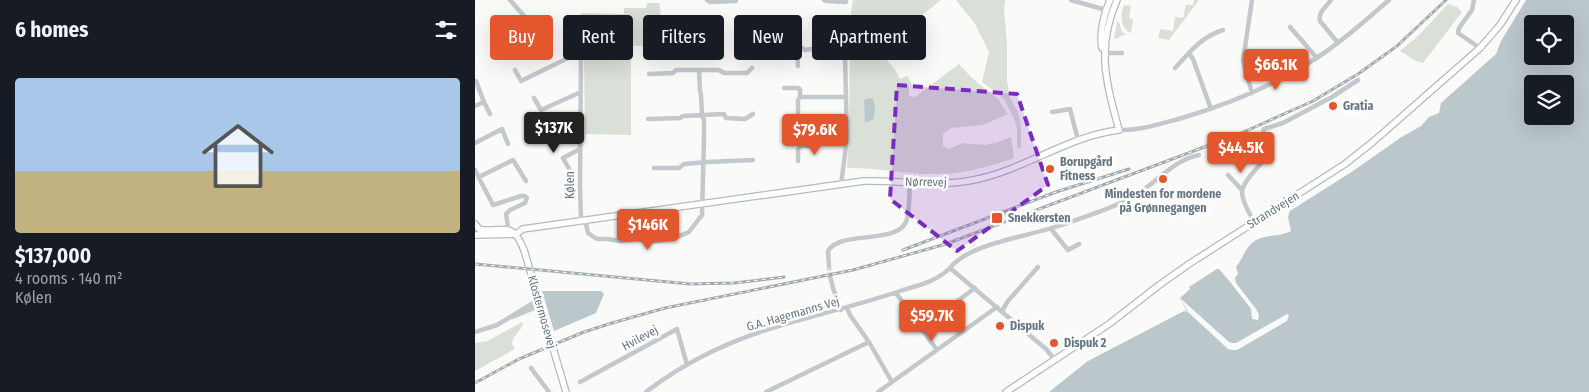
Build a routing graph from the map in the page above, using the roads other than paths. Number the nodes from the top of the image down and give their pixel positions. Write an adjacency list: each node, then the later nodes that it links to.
1 (511, 0): 15 (street)
2 (707, 0): 3 (street)
3 (736, 0)
4 (824, 0): 5 (street)
5 (846, 0)
6 (1071, 0): 14 (street)
7 (1110, 0): 14 (main road)
8 (1117, 0): 14 (main road)
9 (1252, 0): 36 (street)
10 (1331, 0): 18 (street)
11 (1389, 0): 18 (street, Nørrevej)
12 (1474, 0): 20 (street)
13 (1516, 0): 20 (main road, Strandvejen)
14 (1110, 11): 21 (main road)
15 (524, 15)
16 (1290, 28): 24 (street)
17 (1223, 30): 23 (street)
18 (1338, 43): 24 (street, Nørrevej)
19 (802, 48): 38 (street)
20 (1481, 48): 74 (main road, Strandvejen)
21 (1104, 53): 22 (street); 51 (main road)
22 (1122, 53)
23 (1189, 53): 28 (street); 42 (street)
24 (1317, 58): 36 (street, Nørrevej)
25 (798, 60): 26 (street)
26 (798, 66)
27 (752, 68): 30 (street)
28 (1175, 68)
29 (515, 70): 35 (street, Kølen)
30 (699, 70): 31 (street); 45 (street)
31 (649, 74)
32 (1358, 80): 71 (street)
33 (475, 81): 40 (street)
34 (784, 88): 37 (street)
35 (581, 92): 39 (street); 50 (street, Kølen)
36 (1252, 93): 42 (street, Nørrevej)
37 (800, 96): 38 (street); 47 (street)
38 (845, 97): 52 (street)
39 (533, 98)
40 (484, 102): 41 (street); 44 (street)
41 (475, 106)
42 (1211, 109): 51 (street, Nørrevej)
43 (1052, 112): 54 (street)
44 (490, 114)
45 (702, 114): 46 (street); 48 (street); 62 (street)
46 (753, 114)
47 (798, 117)
48 (648, 119)
49 (549, 128): 50 (street)
50 (581, 128): 58 (street, Kølen)
51 (1119, 130): 54 (main road, Nørrevej)
52 (847, 138): 57 (street); 70 (street)
53 (785, 140): 57 (street)
54 (1078, 140): 69 (main road, Nørrevej)
55 (475, 142): 56 (street)
56 (509, 144)
57 (801, 146): 61 (street)
58 (580, 149): 65 (street, Kølen); 73 (street, Kølen)
59 (1199, 155): 76 (street, G.A. Hagemanns Vej)
60 (753, 160): 62 (street)
61 (798, 161)
62 (704, 163): 63 (street); 72 (street)
63 (654, 168)
64 (475, 170): 67 (street)
65 (572, 174)
66 (1228, 175): 71 (street)
67 (479, 177): 68 (street); 77 (street)
68 (526, 181)
69 (910, 182): 70 (main road, Nørrevej); 80 (street)
70 (841, 184): 72 (main road, Nørrevej)
71 (1242, 190): 74 (street)
72 (703, 204): 73 (main road, Nørrevej); 73 (street)
73 (583, 220): 77 (main road, Nørrevej)
74 (1254, 222): 95 (main road, Strandvejen)
75 (475, 224): 77 (main road)
76 (1051, 229): 79 (street); 82 (street, G.A. Hagemanns Vej)
77 (512, 233): 78 (main road); 86 (main road, Klostermosevej)
78 (475, 235)
79 (1079, 244)
80 (829, 266)
81 (1038, 267): 90 (street)
82 (950, 268): 84 (street); 85 (street, G.A. Hagemanns Vej)
83 (830, 276): 89 (street)
84 (975, 288): 87 (street); 91 (street)
85 (896, 293): 88 (street, G.A. Hagemanns Vej); 91 (street)
86 (539, 303): 92 (street); 101 (main road, Klostermosevej)
87 (997, 307): 90 (street); 94 (street)
88 (847, 308): 89 (street, G.A. Hagemanns Vej); 93 (street)
89 (841, 310): 96 (street, G.A. Hagemanns Vej)
90 (1002, 311): 95 (street)
91 (921, 328): 94 (street)
92 (475, 332)
93 (869, 342): 99 (street); 103 (street)
94 (937, 350): 99 (street)
95 (1055, 360): 105 (main road, Strandvejen)
96 (687, 365): 98 (street, Hvilevej); 102 (street, G.A. Hagemanns Vej)
97 (531, 368): 100 (street)
98 (580, 382)
99 (893, 382): 104 (street)
100 (549, 392)
101 (566, 392)
102 (647, 392)
103 (766, 392)
104 (878, 392)
105 (1006, 392)

